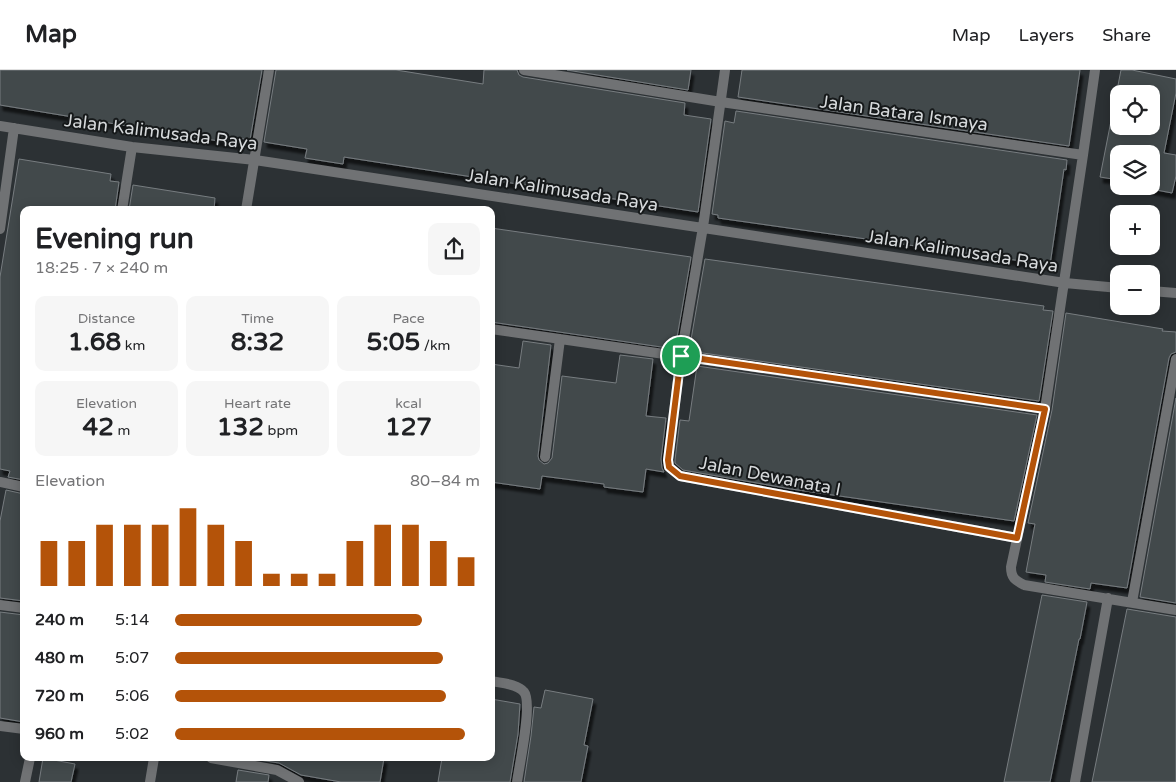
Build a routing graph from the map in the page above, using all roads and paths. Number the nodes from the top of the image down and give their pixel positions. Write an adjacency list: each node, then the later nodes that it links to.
1 (269, 70): 10 (street)
2 (524, 70): 5 (street, Jalan Batara Ismaya)
3 (725, 70): 5 (street, Jalan Dewanata I)
4 (1095, 70): 9 (street)
5 (721, 102): 9 (street, Jalan Batara Ismaya); 13 (street, Jalan Dewanata I)
6 (0, 126): 7 (street, Jalan Kalimusada Raya)
7 (14, 128): 8 (street, Jalan Kalimusada Raya); 14 (street)
8 (132, 147): 10 (street, Jalan Kalimusada Raya); 11 (street)
9 (1083, 156): 15 (street)
10 (255, 160): 12 (street); 13 (street, Jalan Kalimusada Raya)
11 (123, 206)
12 (247, 206)
13 (703, 228): 15 (street, Jalan Kalimusada Raya); 21 (street, Jalan Dewanata I)
14 (0, 229)
15 (1064, 282): 16 (street, Jalan Kalimusada Raya); 23 (street)
16 (1110, 287)
17 (1160, 292): 18 (street)
18 (1176, 293)
19 (495, 330): 20 (street)
20 (560, 339): 21 (street); 24 (street)
21 (681, 356): 23 (street); 27 (street, Jalan Dewanata I)
22 (1176, 358): 29 (street)
23 (1045, 409): 27 (street)
24 (545, 456)
25 (0, 482): 26 (street)
26 (20, 485)
27 (1017, 538): 28 (street)
28 (1108, 598): 29 (street); 43 (street)
29 (1132, 602): 32 (street)
30 (0, 605): 31 (street)
31 (20, 608)
32 (1176, 610)
33 (495, 682): 42 (street)
34 (0, 726): 35 (street)
35 (20, 728)
36 (29, 761): 39 (street)
37 (154, 761): 40 (street)
38 (228, 761): 41 (street)
39 (25, 782)
40 (150, 782)
41 (299, 782)
42 (516, 782)
43 (1075, 782)

